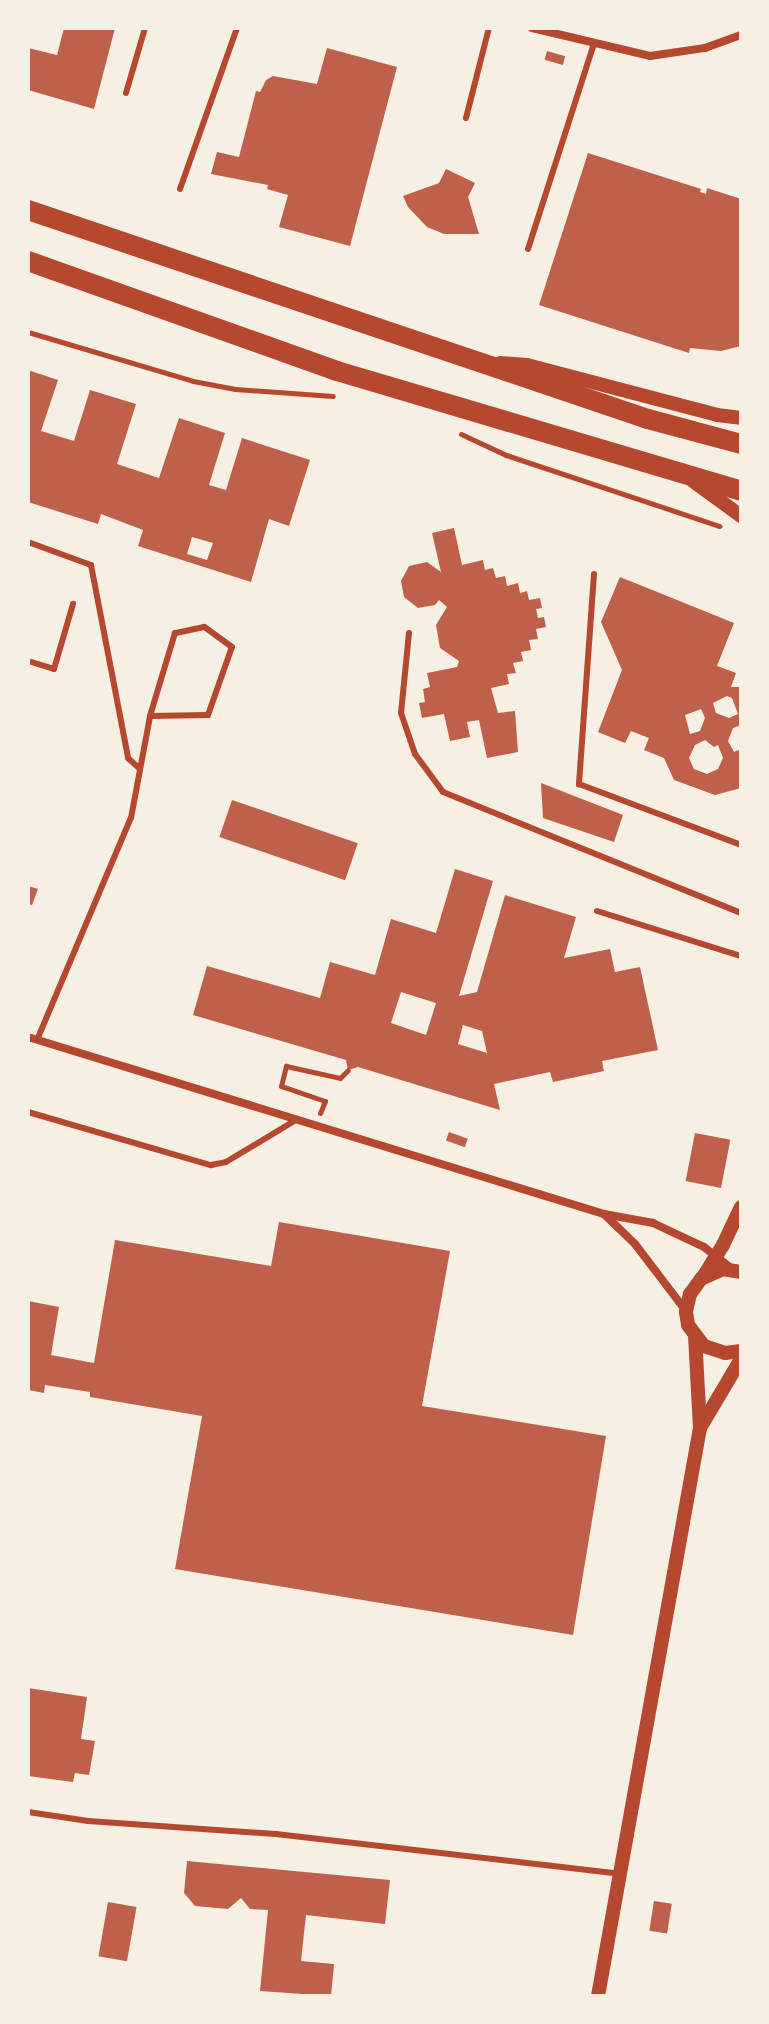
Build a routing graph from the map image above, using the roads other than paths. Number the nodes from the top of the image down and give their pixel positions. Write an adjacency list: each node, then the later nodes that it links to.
1 (145, 28): 9 (lane)
2 (237, 28): 11 (lane)
3 (489, 28): 10 (lane)
4 (532, 28): 7 (street)
5 (573, 28): 7 (street)
6 (741, 35): 8 (street)
7 (570, 38): 8 (street)
8 (594, 44): 13 (lane)
9 (126, 93)
10 (466, 118)
11 (180, 189)
12 (28, 210): 15 (main road)
13 (528, 249)
14 (28, 261): 18 (main road)
15 (470, 359): 16 (street); 17 (main road)
16 (741, 418)
17 (741, 444)
18 (683, 474): 19 (main road); 20 (street)
19 (741, 491)
20 (741, 516)
21 (28, 542): 27 (lane)
22 (594, 574): 28 (lane)
23 (73, 604): 25 (lane)
24 (409, 633): 30 (lane)
25 (28, 661)
26 (150, 716): 26 (lane); 27 (lane)
27 (140, 769): 32 (lane)
28 (741, 845)
29 (597, 911): 31 (lane)
30 (741, 913)
31 (741, 956)
32 (33, 1038): 34 (street)
33 (28, 1112): 34 (lane)
34 (297, 1119): 36 (street)
35 (741, 1207): 37 (street)
36 (604, 1214): 37 (street); 40 (street)
37 (717, 1256): 38 (street); 39 (street)
38 (738, 1271): 39 (street)
39 (701, 1279): 40 (street)
40 (686, 1312): 41 (street)
41 (695, 1337): 42 (street); 43 (street)
42 (740, 1358): 43 (street)
43 (700, 1428): 45 (street)
44 (28, 1812): 45 (lane)
45 (620, 1874): 46 (street)
46 (598, 1996)

